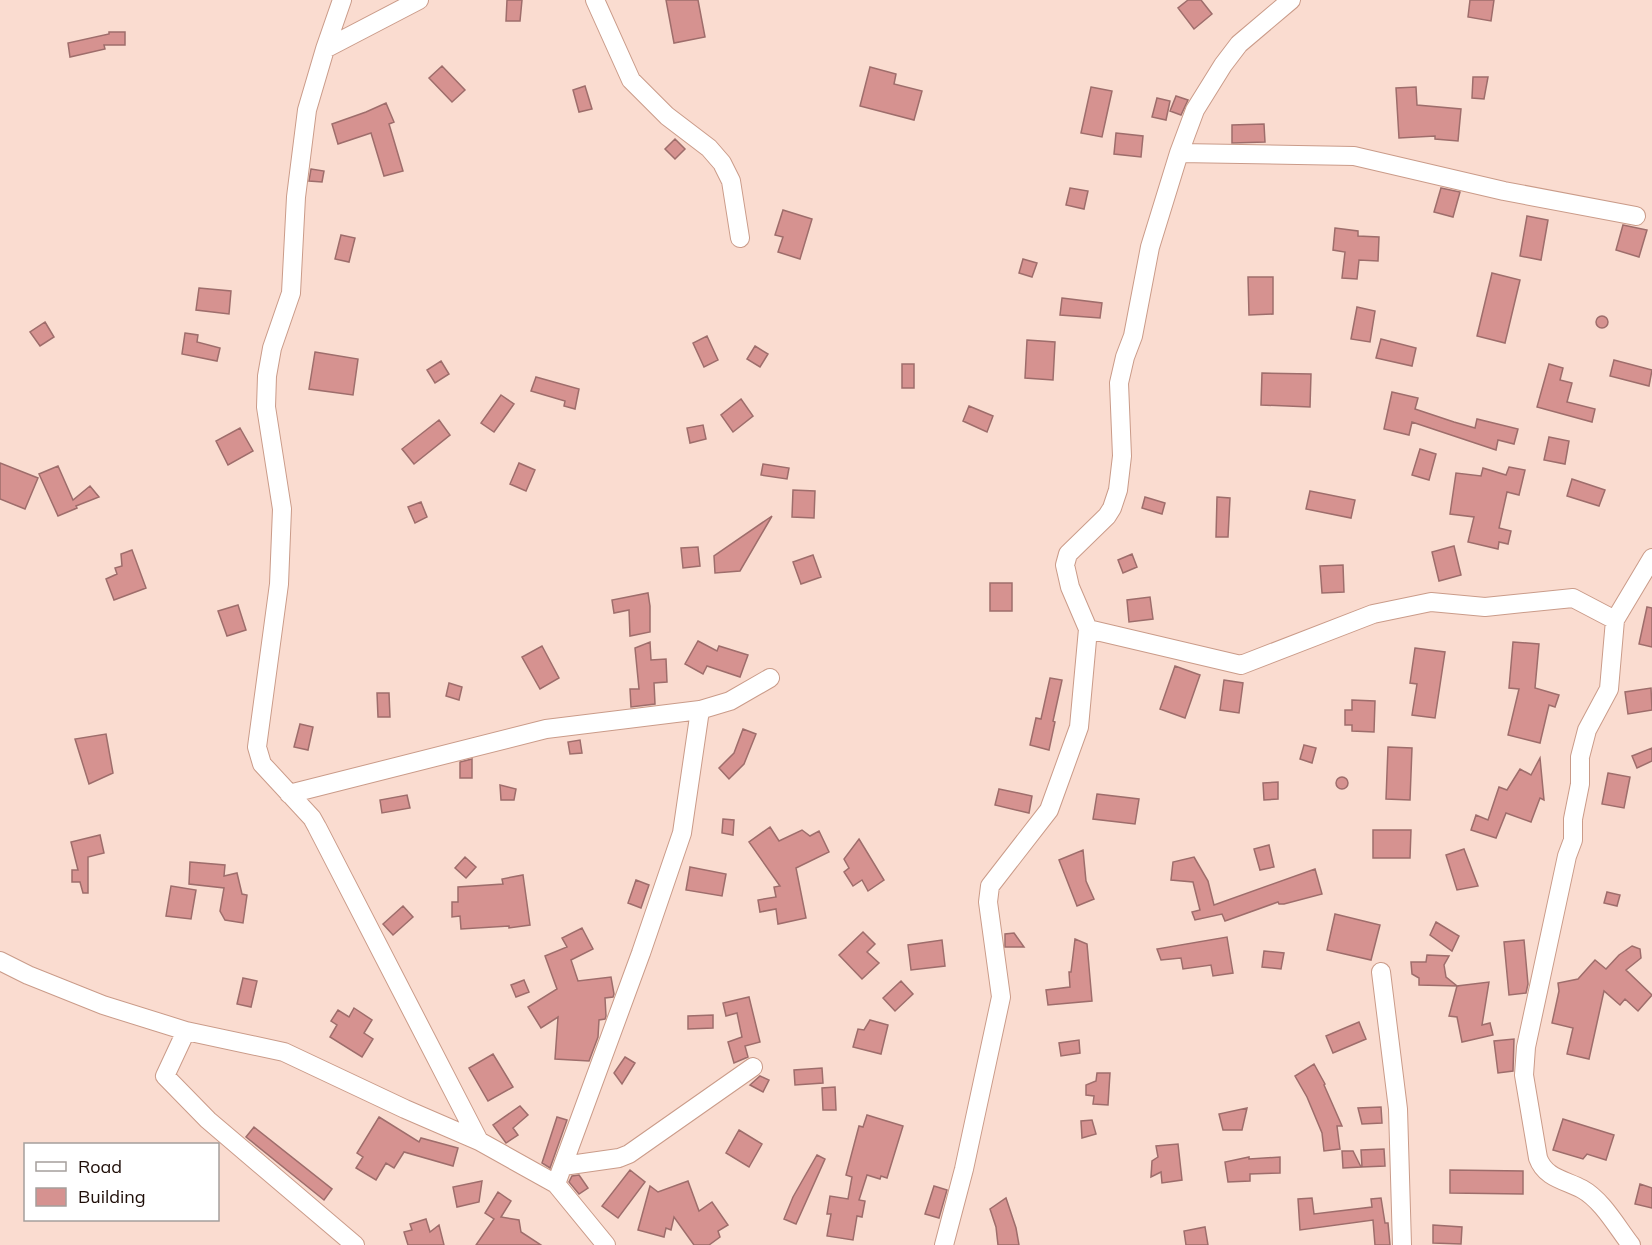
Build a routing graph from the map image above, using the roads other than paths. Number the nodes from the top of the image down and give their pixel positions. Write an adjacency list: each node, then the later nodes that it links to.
1 (342, 0): 5 (street)
2 (419, 0): 5 (street)
3 (595, 0): 8 (street)
4 (1291, 0): 6 (street)
5 (325, 49): 14 (street)
6 (1179, 153): 7 (street); 11 (street)
7 (1636, 216)
8 (740, 238)
9 (1652, 558): 10 (street)
10 (1616, 620): 11 (street); 26 (street)
11 (1088, 628): 24 (street)
12 (770, 678): 13 (street)
13 (700, 710): 14 (street); 20 (street)
14 (289, 794): 19 (street)
15 (0, 961): 17 (street)
16 (1381, 972): 25 (street)
17 (186, 1031): 19 (street); 22 (street)
18 (753, 1067): 20 (street)
19 (479, 1141): 21 (street)
20 (563, 1166): 21 (street)
21 (556, 1184): 23 (street)
22 (355, 1245)
23 (606, 1245)
24 (944, 1245)
25 (1402, 1245)
26 (1631, 1245)

